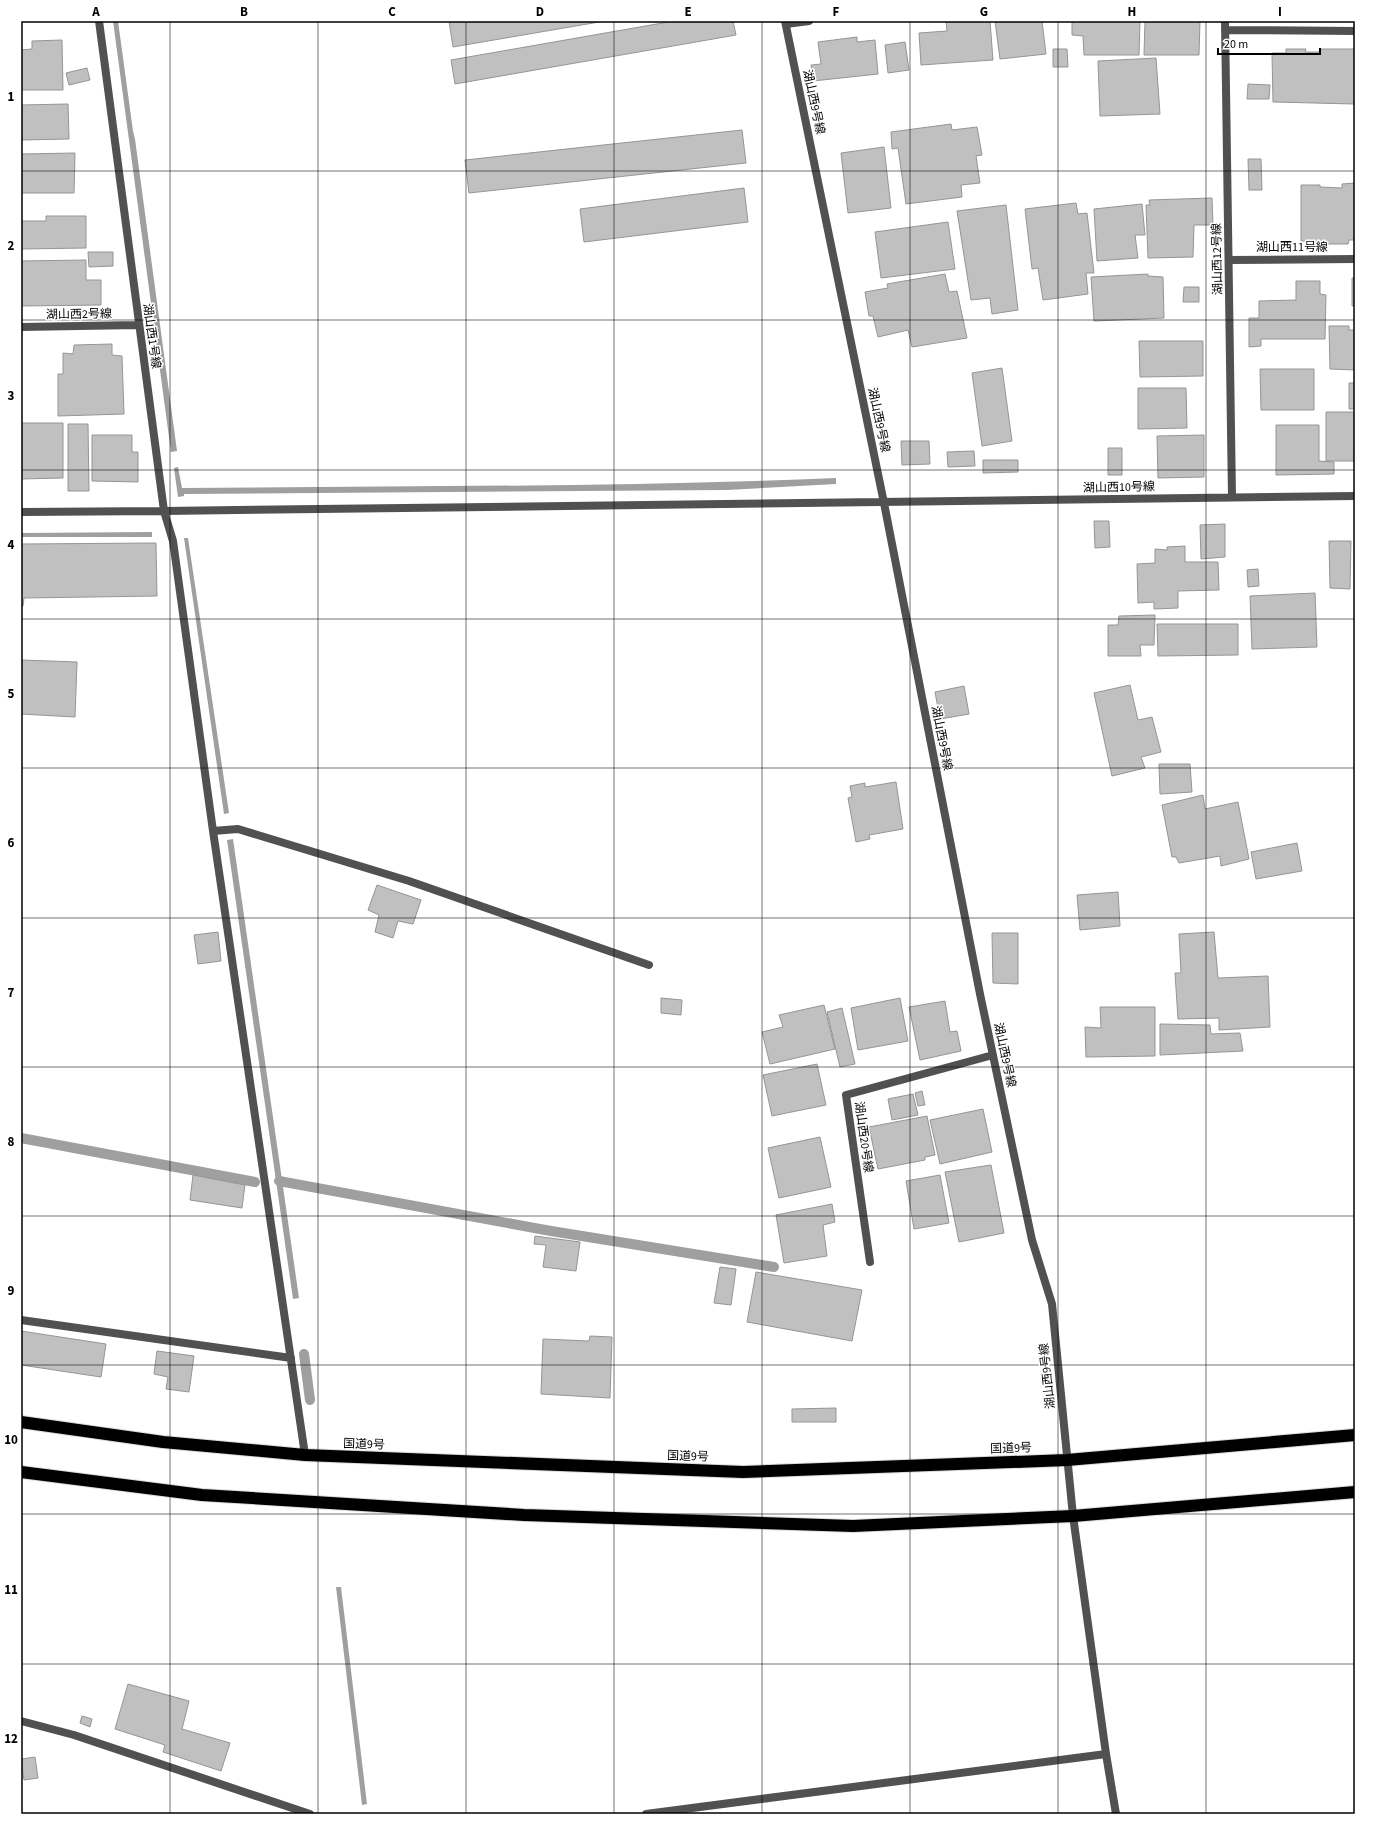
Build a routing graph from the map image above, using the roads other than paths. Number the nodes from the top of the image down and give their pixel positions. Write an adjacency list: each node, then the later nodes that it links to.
1 (99, 21): 9 (street, 湖山西1号線)
2 (809, 21): 4 (street)
3 (1225, 21): 5 (street, 湖山西12号線)
4 (786, 23): 13 (street, 湖山西9号線)
5 (1226, 30): 6 (street); 8 (street, 湖山西12号線)
6 (1355, 31)
7 (1355, 259): 8 (street, 湖山西11号線)
8 (1228, 260): 12 (street, 湖山西12号線)
9 (138, 324): 10 (street, 湖山西2号線); 14 (street, 湖山西1号線)
10 (21, 327)
11 (1355, 496): 12 (street, 湖山西10号線)
12 (1232, 497): 13 (street, 湖山西10号線)
13 (884, 503): 14 (street, 湖山西10号線); 18 (street, 湖山西9号線)
14 (164, 511): 15 (street); 16 (street, 湖山西1号線)
15 (21, 512)
16 (213, 831): 17 (street); 21 (street, 湖山西1号線)
17 (649, 965)
18 (993, 1055): 19 (street, 湖山西20号線); 25 (street, 湖山西9号線)
19 (870, 1262)
20 (21, 1320): 21 (street)
21 (291, 1358): 24 (street, 湖山西1号線)
22 (21, 1422): 24 (highway, 国道9号)
23 (1355, 1434): 25 (highway, 国道9号)
24 (305, 1455): 25 (highway, 国道9号)
25 (1067, 1460): 28 (street, 湖山西9号線)
26 (21, 1472): 28 (highway)
27 (1355, 1492): 28 (highway)
28 (1073, 1516): 30 (street, 湖山西9号線)
29 (21, 1721): 31 (street)
30 (1106, 1754): 32 (street); 33 (street, 湖山西9号線)
31 (310, 1814)
32 (646, 1814)
33 (1116, 1814)

